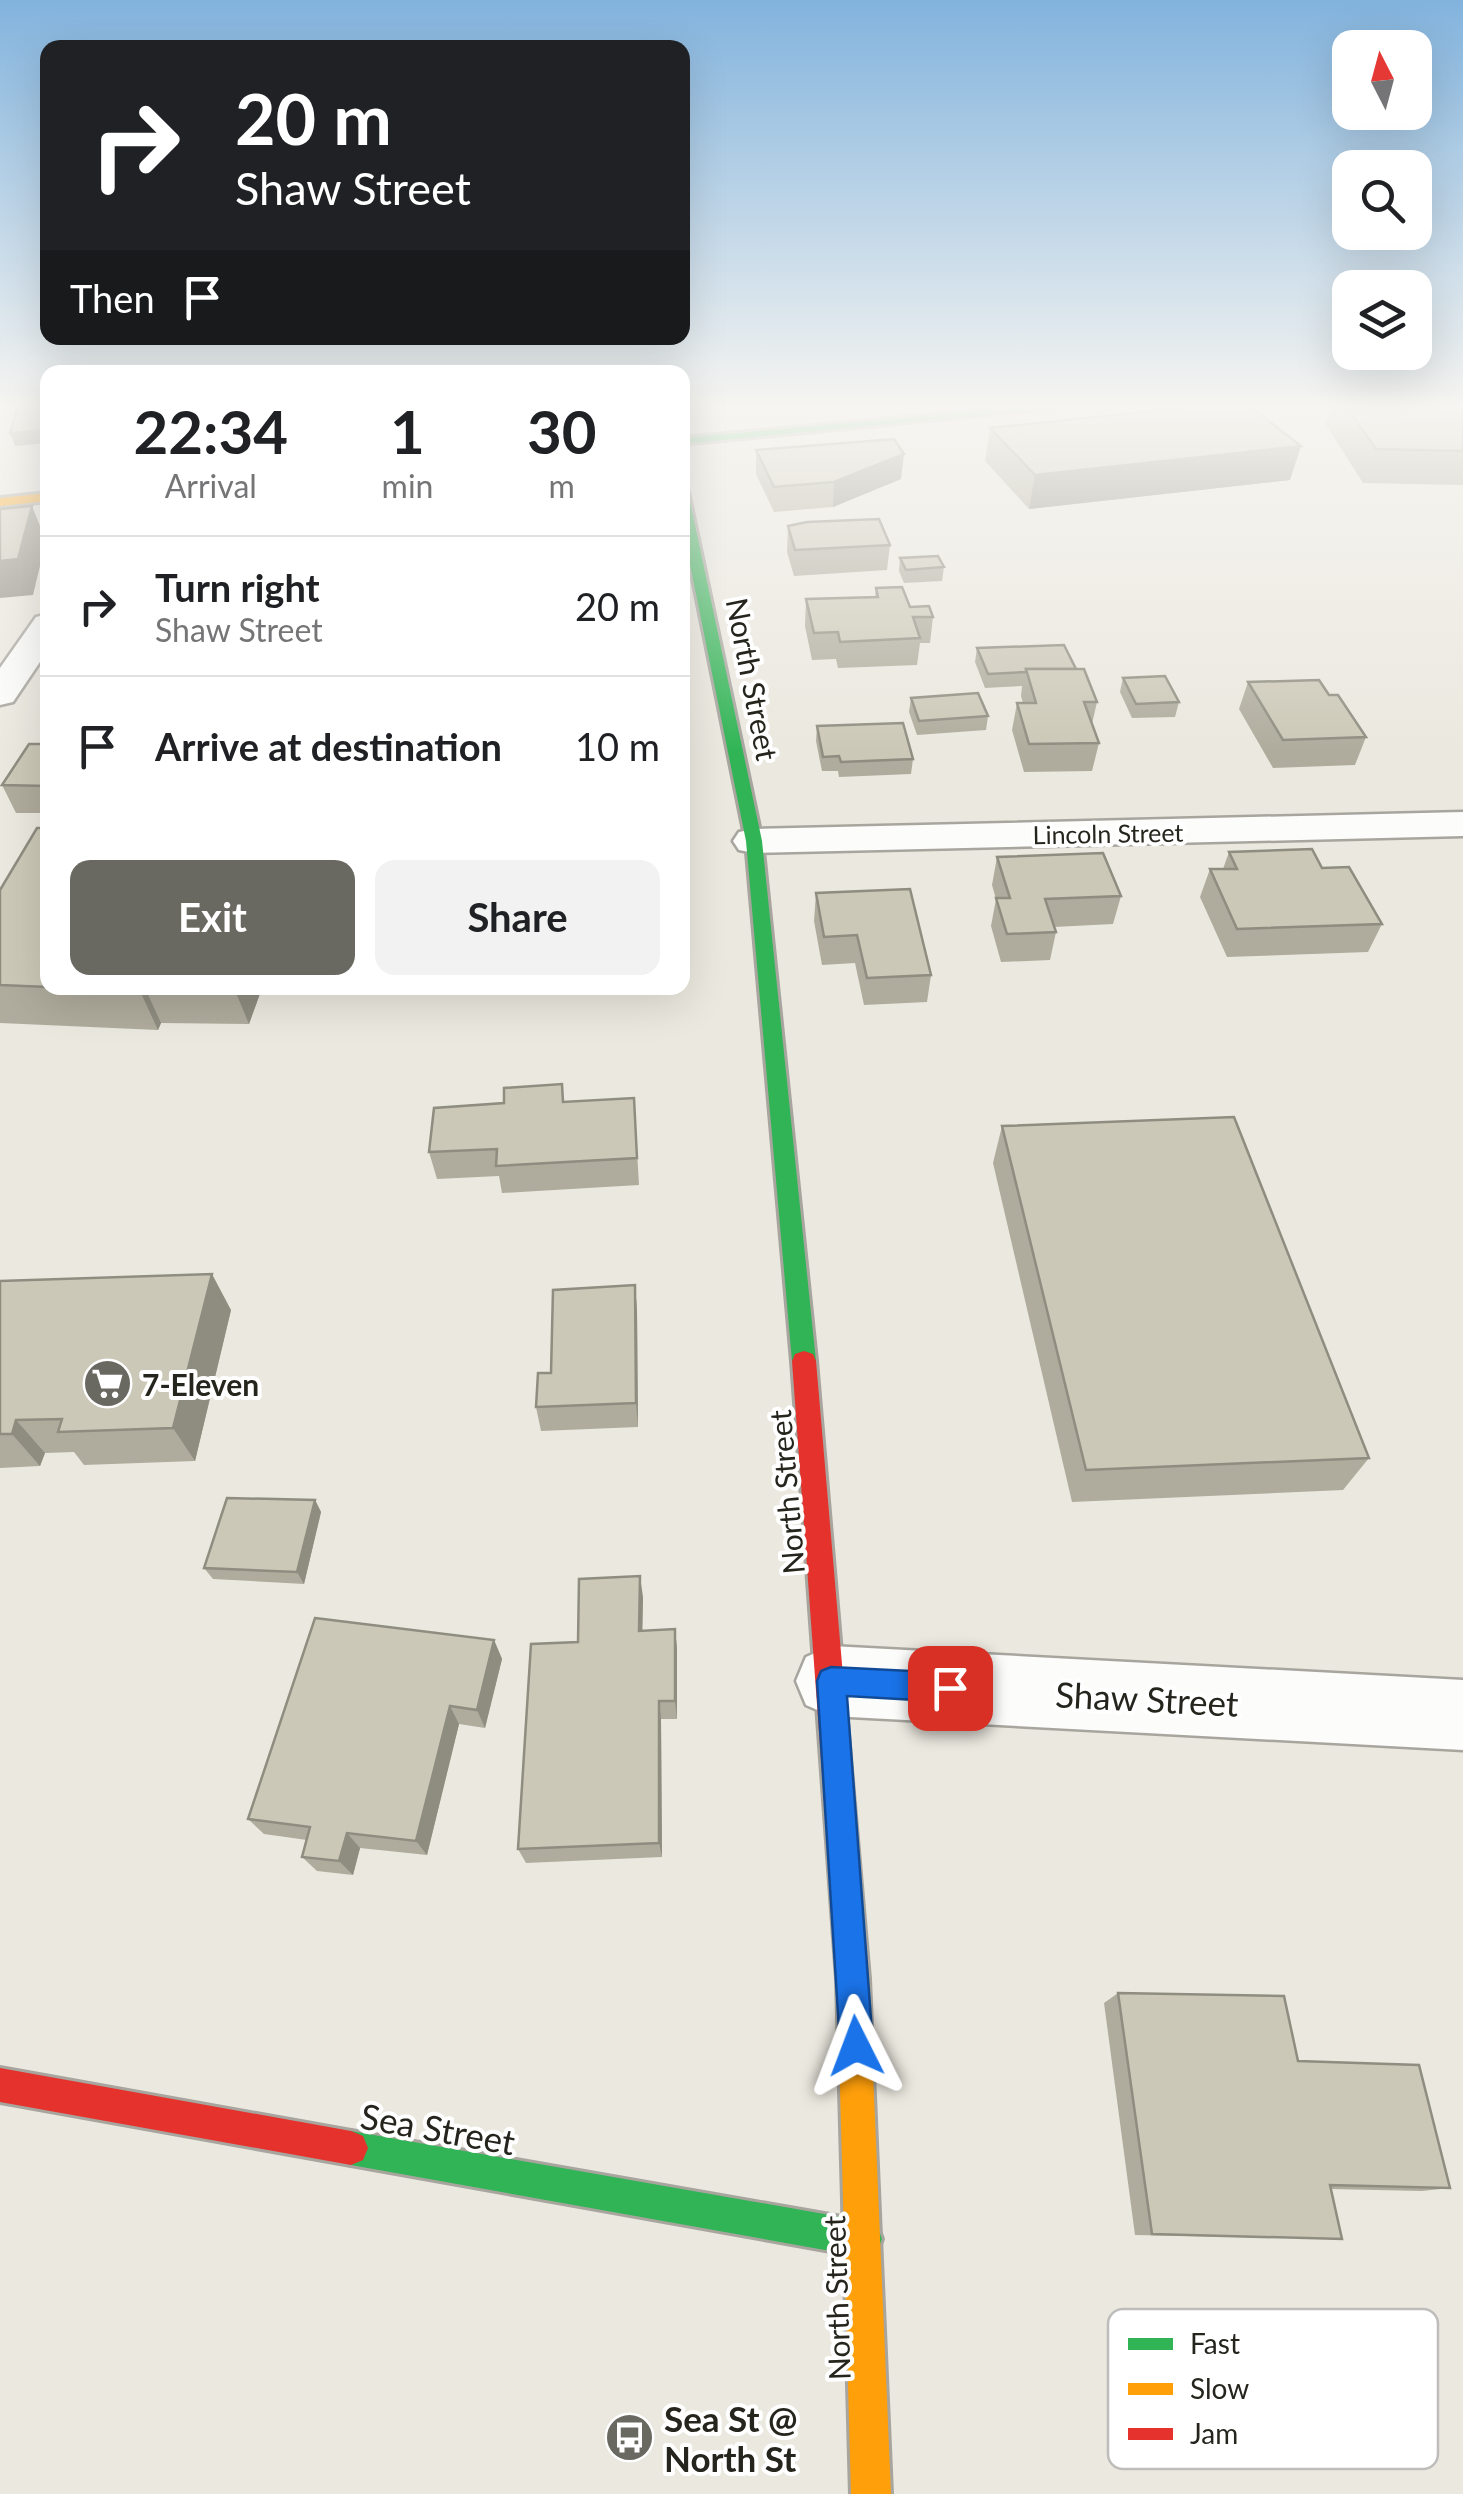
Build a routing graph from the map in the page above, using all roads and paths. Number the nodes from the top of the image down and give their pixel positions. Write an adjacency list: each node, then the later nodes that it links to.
1 (690, 531): 5 (street, North Street)
2 (40, 636): 3 (street)
3 (0, 694)
4 (1463, 824): 5 (street, Lincoln Street)
5 (754, 842): 6 (street, North Street)
6 (831, 1681): 7 (street, Shaw Street); 9 (street, North Street)
7 (1463, 1715)
8 (0, 2085): 9 (street, Sea Street)
9 (864, 2239): 10 (street, North Street)
10 (871, 2494)

